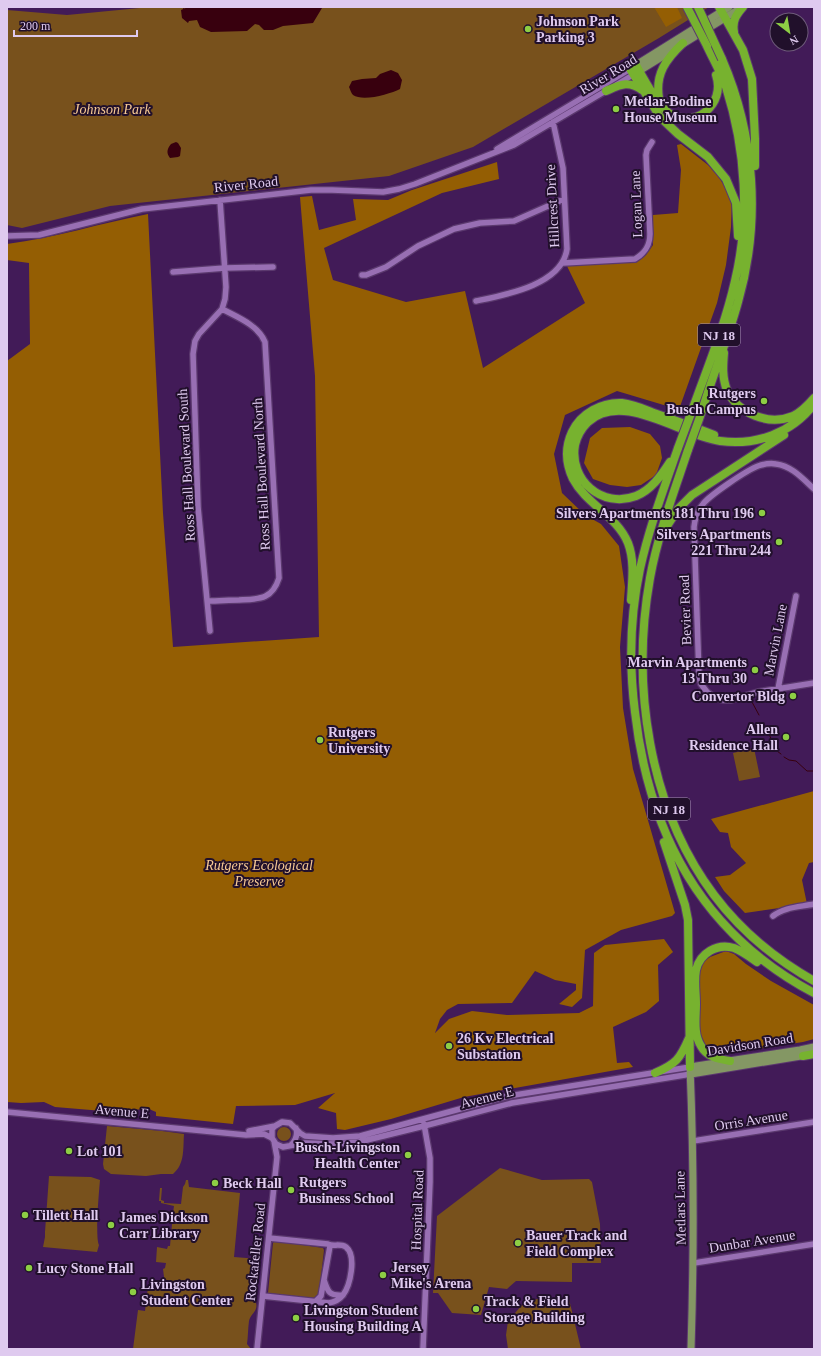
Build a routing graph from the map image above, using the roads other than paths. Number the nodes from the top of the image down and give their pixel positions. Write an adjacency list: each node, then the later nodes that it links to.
1 (687, 7): 7 (highway, NJ 18, bridge)
2 (698, 7): 15 (highway, NJ 18, bridge)
3 (743, 7): 4 (main road, River Road); 5 (highway)
4 (724, 11): 5 (highway); 6 (main road, River Road); 8 (main road, River Road)
5 (735, 35): 15 (highway)
6 (683, 43): 8 (main road, River Road); 11 (highway)
7 (707, 46): 11 (highway); 15 (highway, NJ 18)
8 (635, 70): 9 (highway); 10 (street, River Road); 11 (highway); 14 (street, River Road)
9 (643, 90): 10 (highway); 22 (highway)
10 (606, 91): 12 (street, River Road)
11 (659, 103)
12 (553, 122): 14 (street, River Road); 16 (street, Hillcrest Drive)
13 (652, 142): 19 (street, Logan Lane)
14 (485, 156): 17 (street, River Road)
15 (748, 183): 22 (highway, NJ 18); 27 (highway, NJ 18)
16 (564, 198): 19 (street, Hillcrest Drive); 24 (street)
17 (220, 200): 18 (street, River Road); 21 (street)
18 (7, 236)
19 (563, 263): 25 (street, Hillcrest Drive)
20 (273, 267): 21 (street)
21 (225, 268): 23 (street); 26 (street)
22 (738, 271): 32 (highway, NJ 18, bridge)
23 (173, 272)
24 (362, 275)
25 (476, 301)
26 (222, 309): 36 (street, Ross Hall Boulevard South); 36 (street, Ross Hall Boulevard North)
27 (724, 344): 28 (highway); 34 (highway, NJ 18, bridge)
28 (814, 398)
29 (814, 404): 30 (highway)
30 (790, 427): 31 (highway); 34 (highway)
31 (730, 441): 32 (highway); 37 (highway)
32 (678, 450): 37 (highway, NJ 18)
33 (814, 489): 40 (street, Bevier Road)
34 (659, 541): 45 (highway, NJ 18)
35 (796, 596): 40 (street, Marvin Lane)
36 (208, 601): 38 (street, Ross Hall Boulevard South)
37 (634, 613): 41 (highway, NJ 18)
38 (210, 631)
39 (814, 684): 40 (street, Bevier Road)
40 (778, 689)
41 (657, 810): 44 (highway, NJ 18); 47 (highway)
42 (814, 904): 43 (street)
43 (773, 916)
44 (773, 968): 46 (highway, NJ 18); 51 (highway)
45 (814, 981)
46 (814, 993)
47 (690, 1036): 52 (highway); 53 (highway)
48 (814, 1047): 51 (main road, Davidson Road)
49 (814, 1054): 50 (highway)
50 (803, 1056): 52 (main road, Davidson Road)
51 (730, 1061): 52 (main road, Davidson Road)
52 (690, 1070): 53 (street, Avenue E); 58 (street, Avenue E); 62 (main road, Metlars Lane)
53 (654, 1073): 55 (street, Avenue E)
54 (7, 1112): 60 (street, Avenue E)
55 (423, 1120): 58 (street, Hospital Road); 59 (street, Avenue E)
56 (814, 1122): 62 (street, Orris Avenue)
57 (274, 1126): 59 (street, Avenue E); 60 (street, Avenue E); 61 (street)
58 (424, 1126): 63 (street, Avenue E); 74 (street, Hospital Road)
59 (296, 1128): 63 (street)
60 (235, 1133): 61 (street, Avenue E)
61 (273, 1139): 63 (street, Avenue E); 64 (street, Rockafeller Road)
62 (693, 1142): 68 (main road, Metlars Lane)
63 (289, 1146): 64 (street)
64 (277, 1157): 65 (street, Rockafeller Road)
65 (269, 1238): 67 (street); 71 (street, Rockafeller Road)
66 (814, 1244): 68 (street, Dunbar Avenue)
67 (330, 1246): 69 (street); 70 (street)
68 (694, 1263): 75 (main road, Metlars Lane)
69 (323, 1279): 70 (street); 72 (street)
70 (342, 1295): 72 (street)
71 (263, 1296): 72 (street); 73 (street, Rockafeller Road)
72 (316, 1301)
73 (257, 1349)
74 (423, 1349)
75 (691, 1349)

